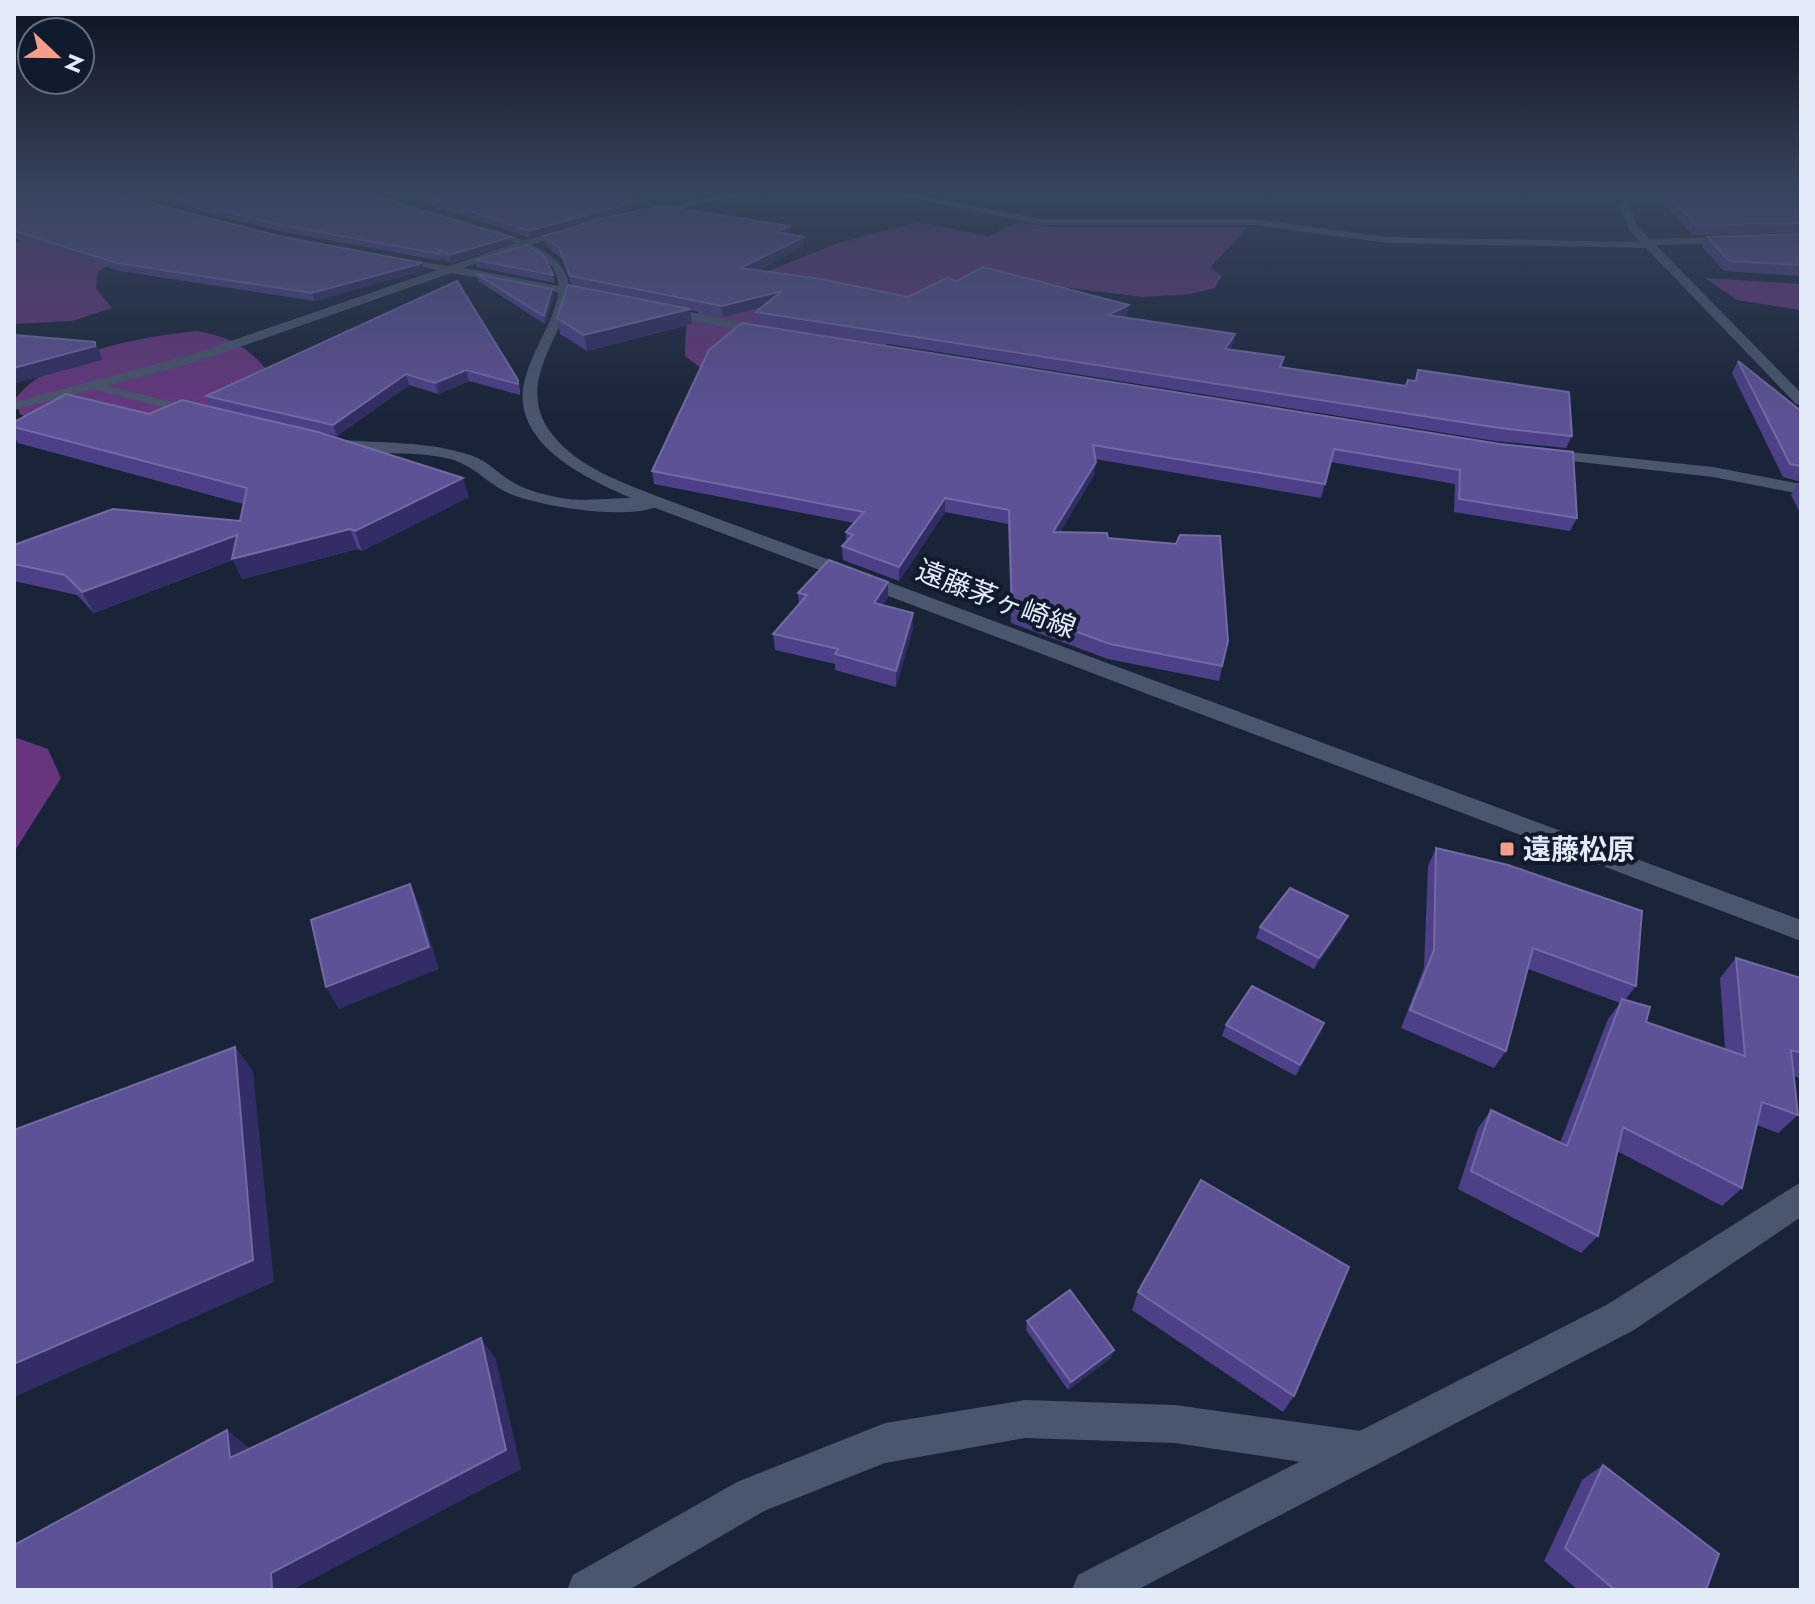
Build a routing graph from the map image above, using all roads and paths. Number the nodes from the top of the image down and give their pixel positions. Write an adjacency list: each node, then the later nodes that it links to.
1 (453, 269): 4 (street); 8 (street)
2 (561, 269): 4 (street)
3 (1671, 269): 9 (street)
4 (565, 290): 5 (street); 15 (street, 遠藤茅ヶ崎線)
5 (611, 300)
6 (642, 306): 7 (street)
7 (780, 335)
8 (96, 387): 10 (street); 11 (street)
9 (1801, 401)
10 (14, 406)
11 (218, 418)
12 (320, 442): 15 (street)
13 (1526, 452): 14 (street)
14 (1801, 489)
15 (656, 502): 16 (street, 遠藤茅ヶ崎線)
16 (1801, 931)
17 (1801, 1198): 18 (street)
18 (1361, 1451): 19 (street); 20 (street)
19 (588, 1590)
20 (1093, 1590)

